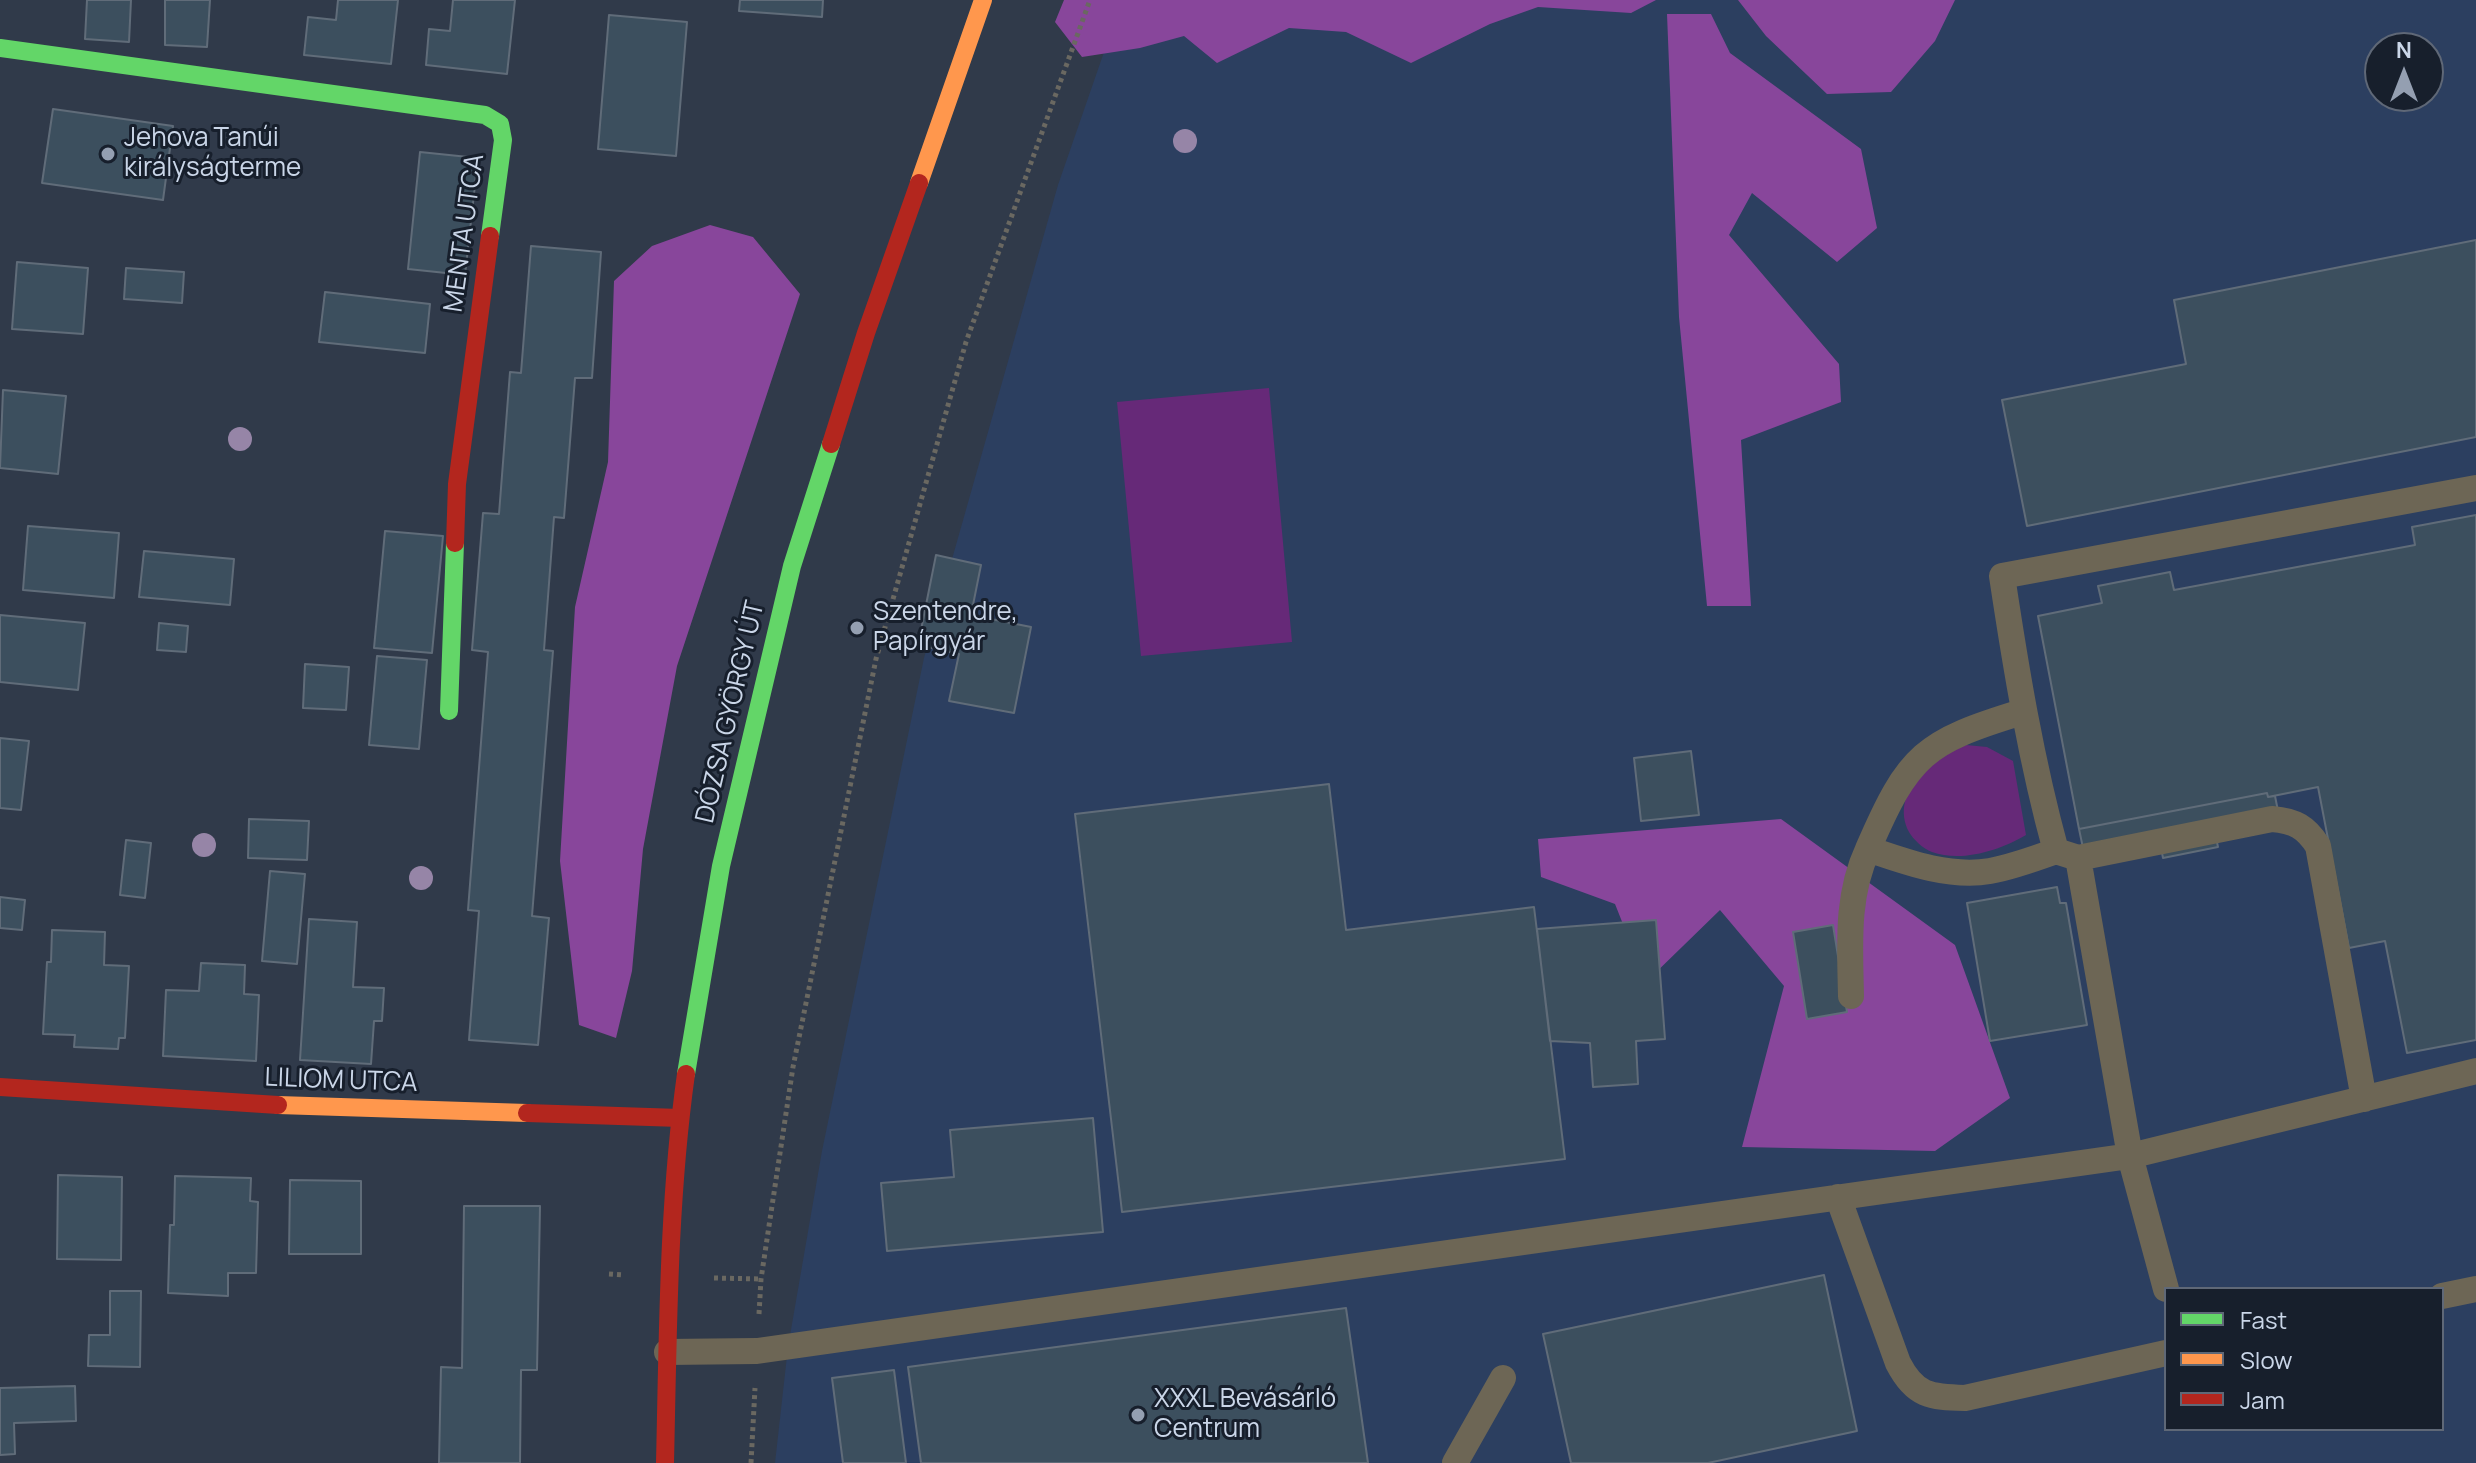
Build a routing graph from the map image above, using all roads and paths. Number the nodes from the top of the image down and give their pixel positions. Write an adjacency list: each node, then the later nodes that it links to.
1 (983, 0): 13 (street, DÓZSA GYÖRGY ÚT)
2 (1090, 0): 19 (path)
3 (0, 48): 5 (street, MENTA UTCA)
4 (2476, 488): 6 (lane)
5 (449, 711)
6 (2022, 712): 7 (lane); 8 (lane)
7 (1868, 849): 8 (lane); 9 (lane)
8 (2067, 854): 12 (lane); 14 (lane)
9 (1851, 996)
10 (2476, 1071): 12 (lane)
11 (0, 1087): 13 (street, LILIOM UTCA)
12 (2364, 1099): 14 (lane)
13 (680, 1118): 20 (street, DÓZSA GYÖRGY ÚT)
14 (2130, 1156): 15 (lane); 16 (lane)
15 (1838, 1197): 19 (lane); 21 (lane)
16 (2165, 1287)
17 (2476, 1289): 18 (lane)
18 (2444, 1296)
19 (757, 1351): 20 (lane); 24 (path)
20 (667, 1352): 23 (street, DÓZSA GYÖRGY ÚT)
21 (2164, 1353)
22 (1503, 1378): 25 (lane)
23 (665, 1463)
24 (751, 1463)
25 (1455, 1463)

